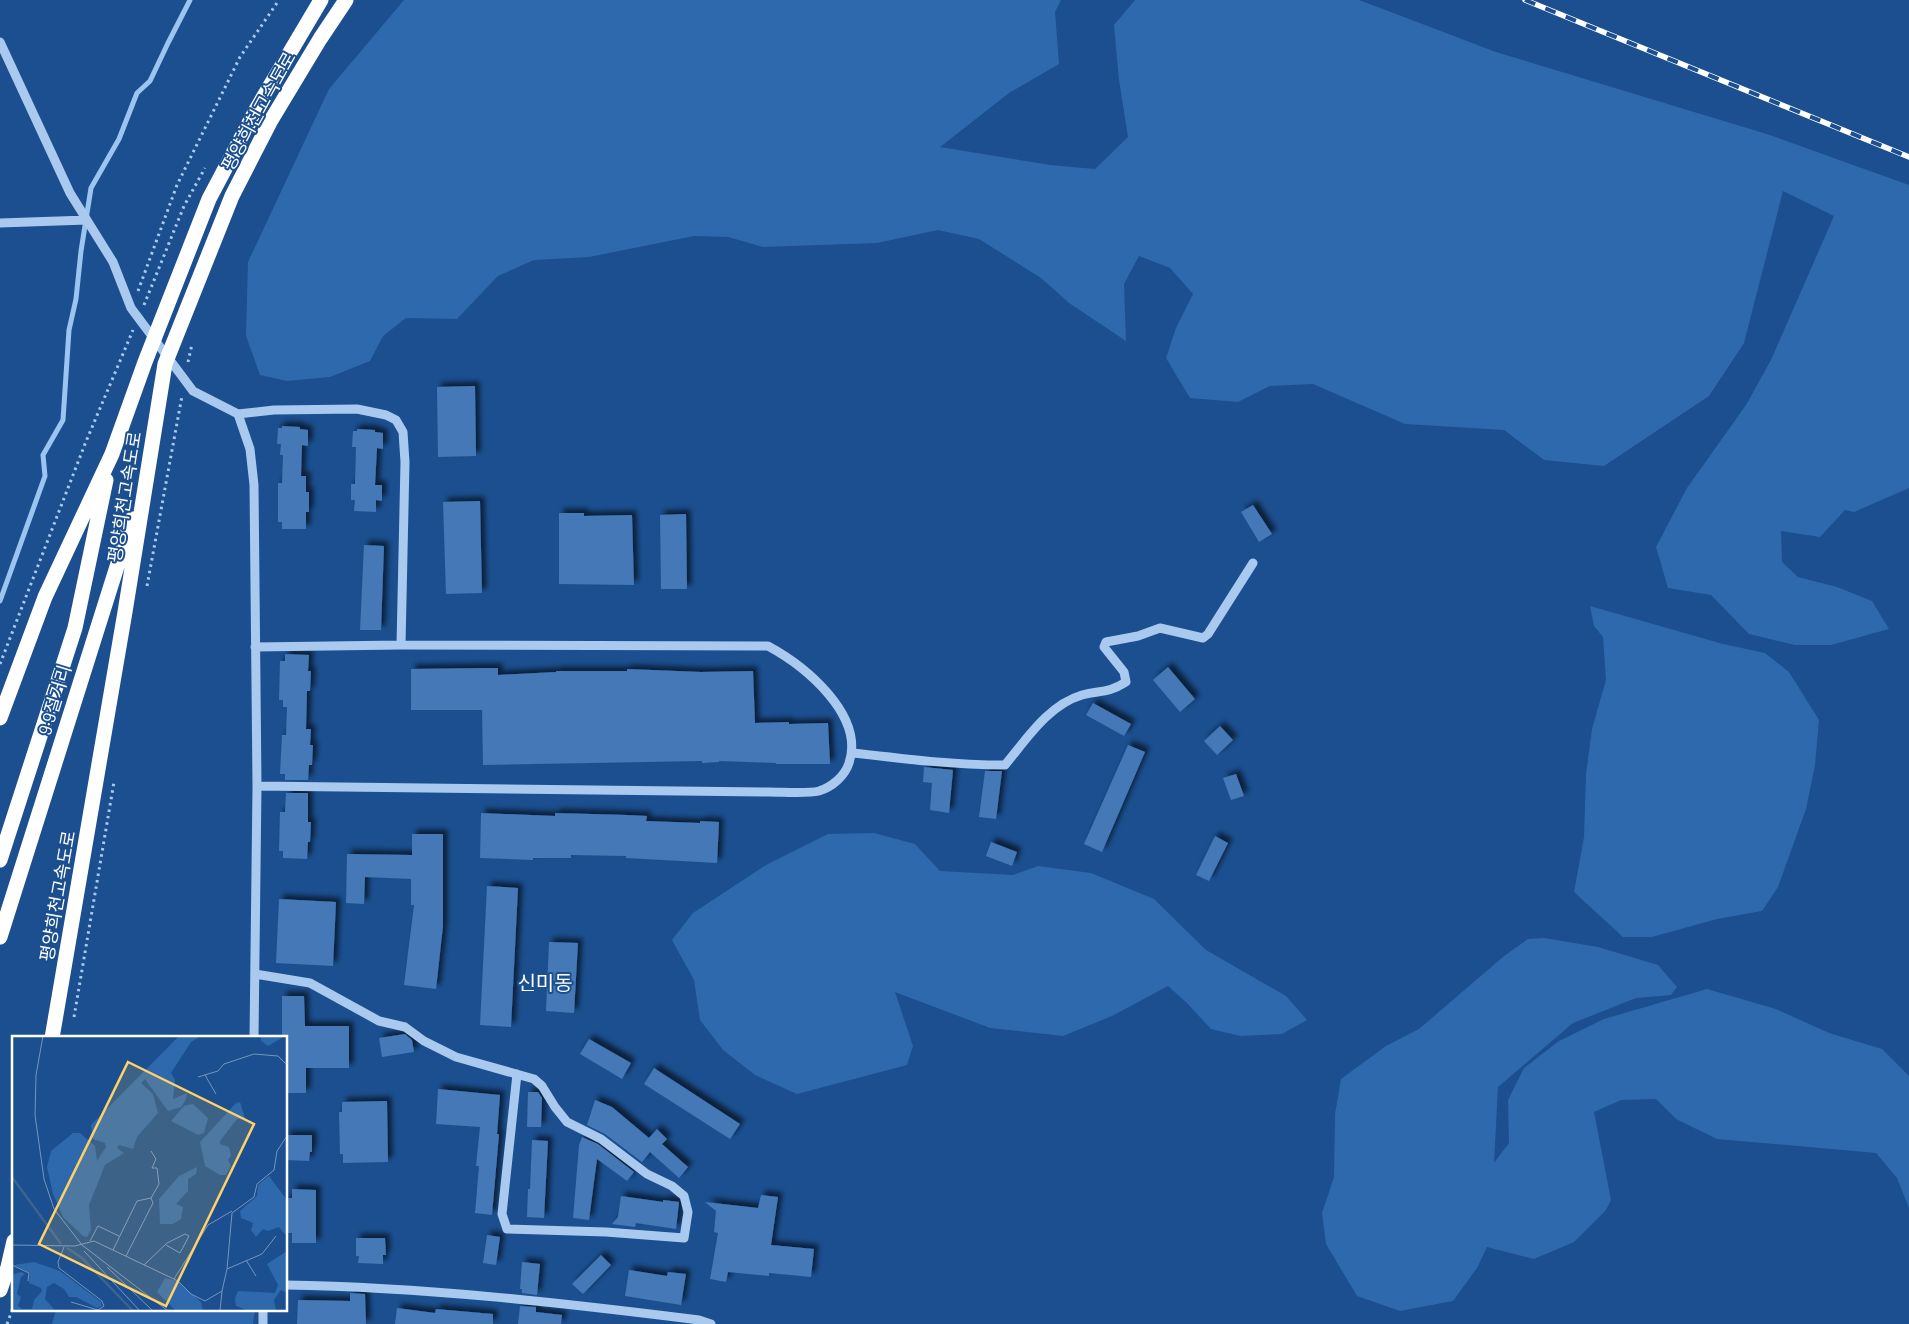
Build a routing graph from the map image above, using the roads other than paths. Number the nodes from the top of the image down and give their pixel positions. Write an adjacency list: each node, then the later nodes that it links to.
1 (321, 0): 6 (highway, 평양희천고속도로)
2 (346, 0): 7 (highway, 평양희천고속도로)
3 (0, 42): 4 (street)
4 (87, 220): 5 (street); 6 (street)
5 (0, 223)
6 (154, 339): 7 (street); 9 (highway, 평양희천고속도로)
7 (168, 357): 8 (street); 10 (highway, 평양희천고속도로)
8 (238, 414): 12 (street); 13 (street)
9 (112, 454): 14 (highway, 평양희천고속도로); 17 (highway, 9·9절거리)
10 (146, 474): 18 (highway, 9·9절거리); 20 (highway, 평양희천고속도로)
11 (1253, 563): 15 (street)
12 (401, 645): 13 (street); 15 (street)
13 (255, 647): 16 (street)
14 (0, 718)
15 (853, 753): 16 (street)
16 (257, 786): 19 (street)
17 (0, 860)
18 (0, 937)
19 (255, 974): 21 (street); 22 (street)
20 (52, 1036)
21 (254, 1036)
22 (517, 1074): 22 (street)
23 (12, 1250): 25 (highway)
24 (288, 1285): 26 (street)
25 (0, 1290)
26 (711, 1324)

